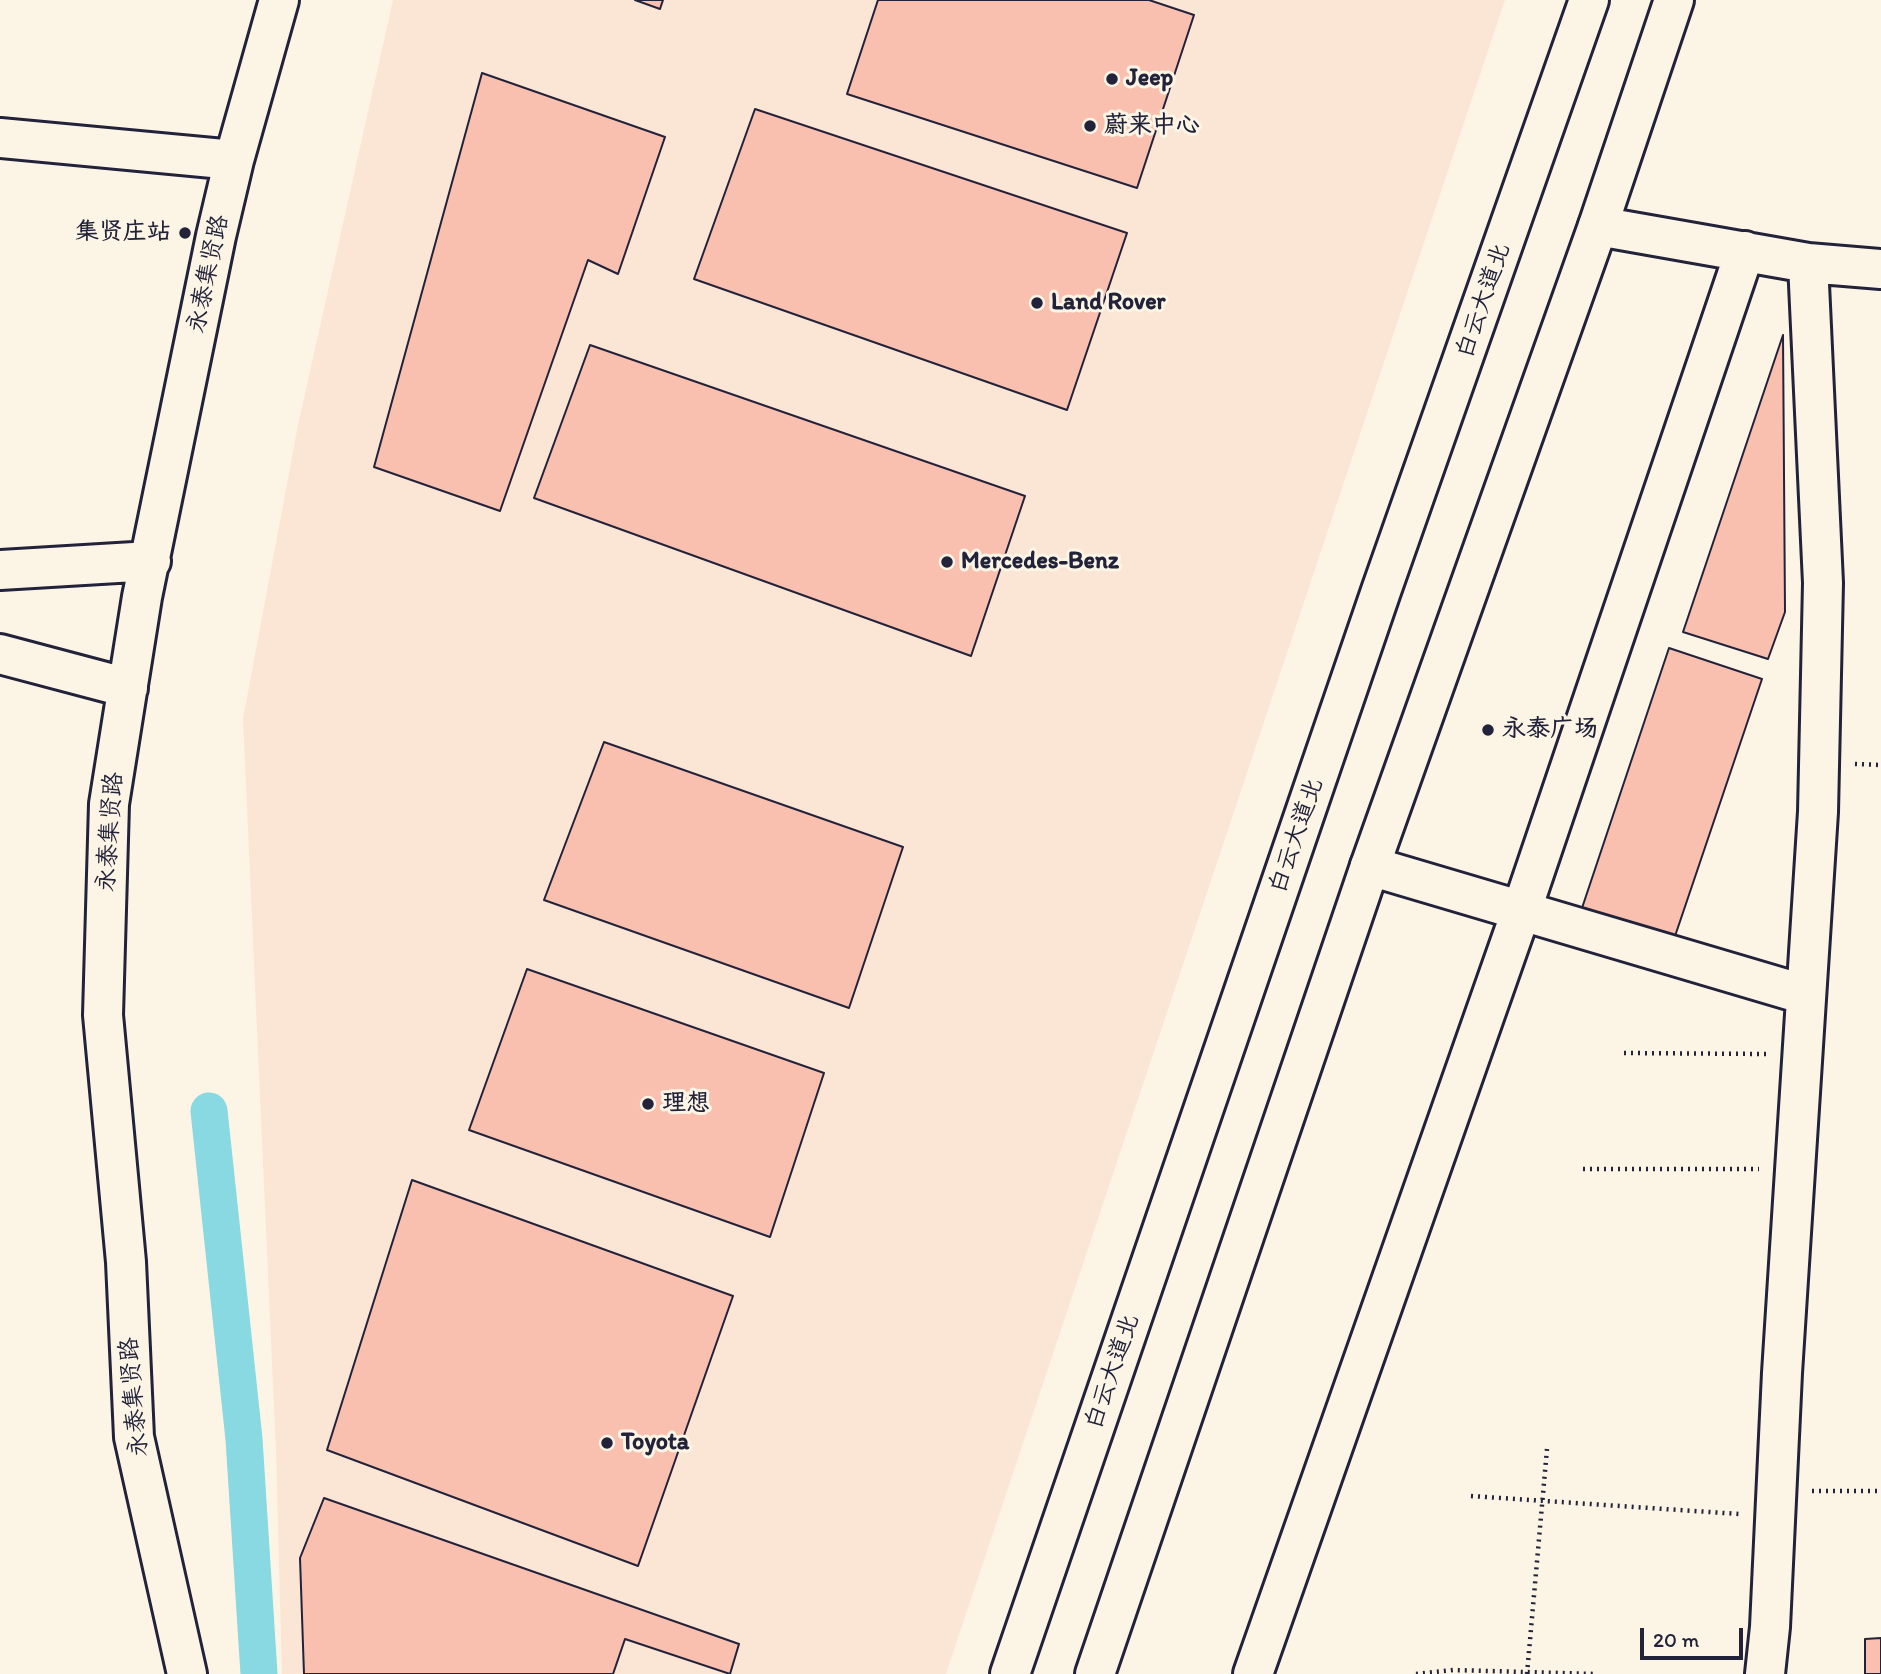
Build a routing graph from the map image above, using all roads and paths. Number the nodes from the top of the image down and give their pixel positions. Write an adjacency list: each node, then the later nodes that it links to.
1 (279, 0): 5 (main road, 永泰集贤路)
2 (1590, 0): 28 (main road, 白云大道北)
3 (1674, 0): 6 (main road)
4 (0, 138): 5 (main road)
5 (234, 160): 10 (main road, 永泰集贤路)
6 (1598, 226): 7 (main road); 14 (main road)
7 (1745, 251): 8 (main road); 15 (main road)
8 (1808, 263): 9 (main road); 16 (main road)
9 (1881, 270)
10 (150, 561): 11 (main road); 13 (main road, 永泰集贤路)
11 (0, 570)
12 (0, 654): 13 (main road)
13 (128, 688): 27 (main road, 永泰集贤路)
14 (1370, 866): 15 (main road); 29 (main road)
15 (1522, 909): 16 (main road); 30 (main road)
16 (1806, 995): 18 (main road)
17 (1624, 1053): 18 (path)
18 (1802, 1054): 19 (main road)
19 (1794, 1169): 20 (path); 25 (main road)
20 (1583, 1170)
21 (1548, 1449): 24 (path)
22 (1881, 1491): 25 (path)
23 (1471, 1496): 24 (path)
24 (1542, 1501): 25 (path); 26 (path)
25 (1776, 1504): 33 (main road)
26 (1527, 1672): 31 (path); 32 (path)
27 (187, 1674)
28 (1010, 1674)
29 (1095, 1674)
30 (1254, 1674)
31 (1416, 1674)
32 (1596, 1674)
33 (1765, 1674)

